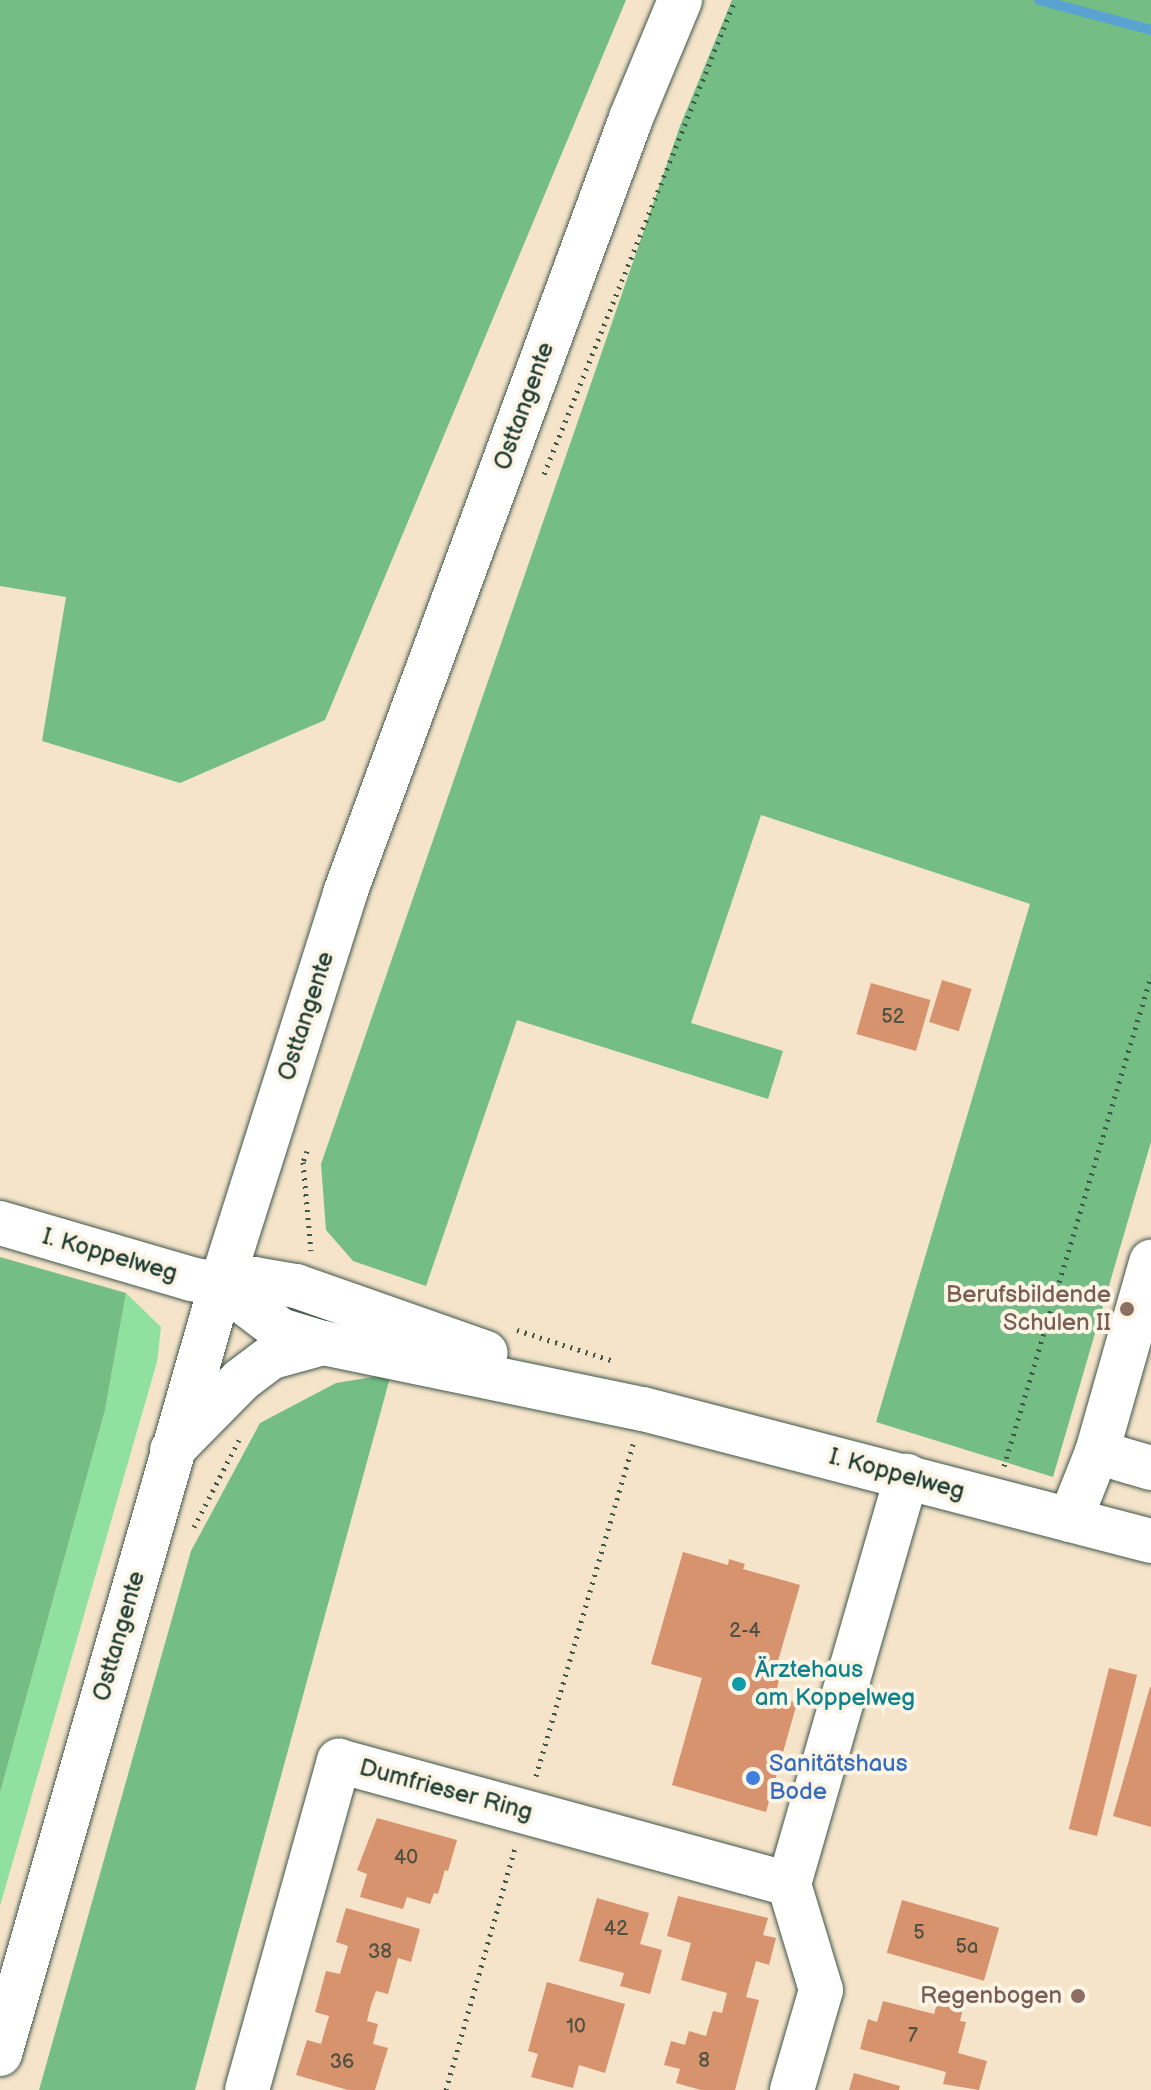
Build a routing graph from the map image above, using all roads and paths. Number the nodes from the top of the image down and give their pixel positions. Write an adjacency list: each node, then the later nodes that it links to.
1 (680, 0): 9 (street, Osttangente)
2 (735, 0): 3 (path)
3 (538, 489)
4 (1151, 976): 16 (path)
5 (308, 1147): 7 (path)
6 (0, 1223): 9 (street, I. Koppelweg)
7 (312, 1249)
8 (1151, 1262): 13 (street)
9 (221, 1285): 10 (street, I. Koppelweg); 11 (street, I. Koppelweg); 12 (street, Osttangente)
10 (323, 1343): 11 (street, I. Koppelweg); 12 (street, I. Koppelweg)
11 (643, 1409): 15 (street, I. Koppelweg); 19 (path)
12 (172, 1450): 21 (street, Osttangente)
13 (1097, 1452): 14 (street); 17 (street)
14 (1151, 1468)
15 (907, 1476): 17 (street, I. Koppelweg); 20 (street)
16 (1001, 1477)
17 (1070, 1520): 18 (street, I. Koppelweg)
18 (1151, 1541)
19 (526, 1811): 20 (street, Dumfrieser Ring); 22 (street, Dumfrieser Ring); 23 (path)
20 (789, 1884): 24 (street)
21 (0, 2054)
22 (247, 2090)
23 (446, 2090)
24 (792, 2090)

